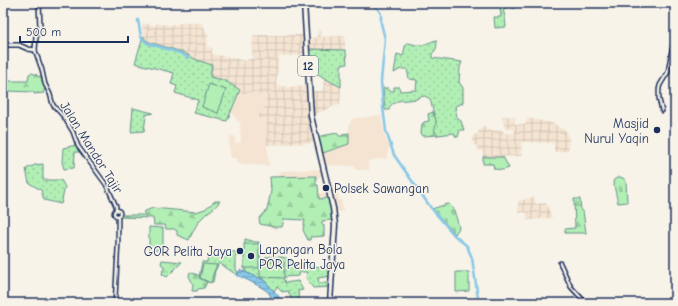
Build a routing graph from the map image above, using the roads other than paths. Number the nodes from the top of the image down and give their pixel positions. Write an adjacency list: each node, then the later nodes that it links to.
1 (39, 3): 5 (main road, Jalan Mandor Tajir)
2 (304, 3): 9 (highway, 12)
3 (675, 37): 6 (street)
4 (3, 45): 5 (main road)
5 (35, 50): 8 (street, Jalan Mandor Tajir)
6 (662, 111)
7 (560, 263): 10 (street)
8 (115, 303)
9 (330, 303)
10 (586, 303)

